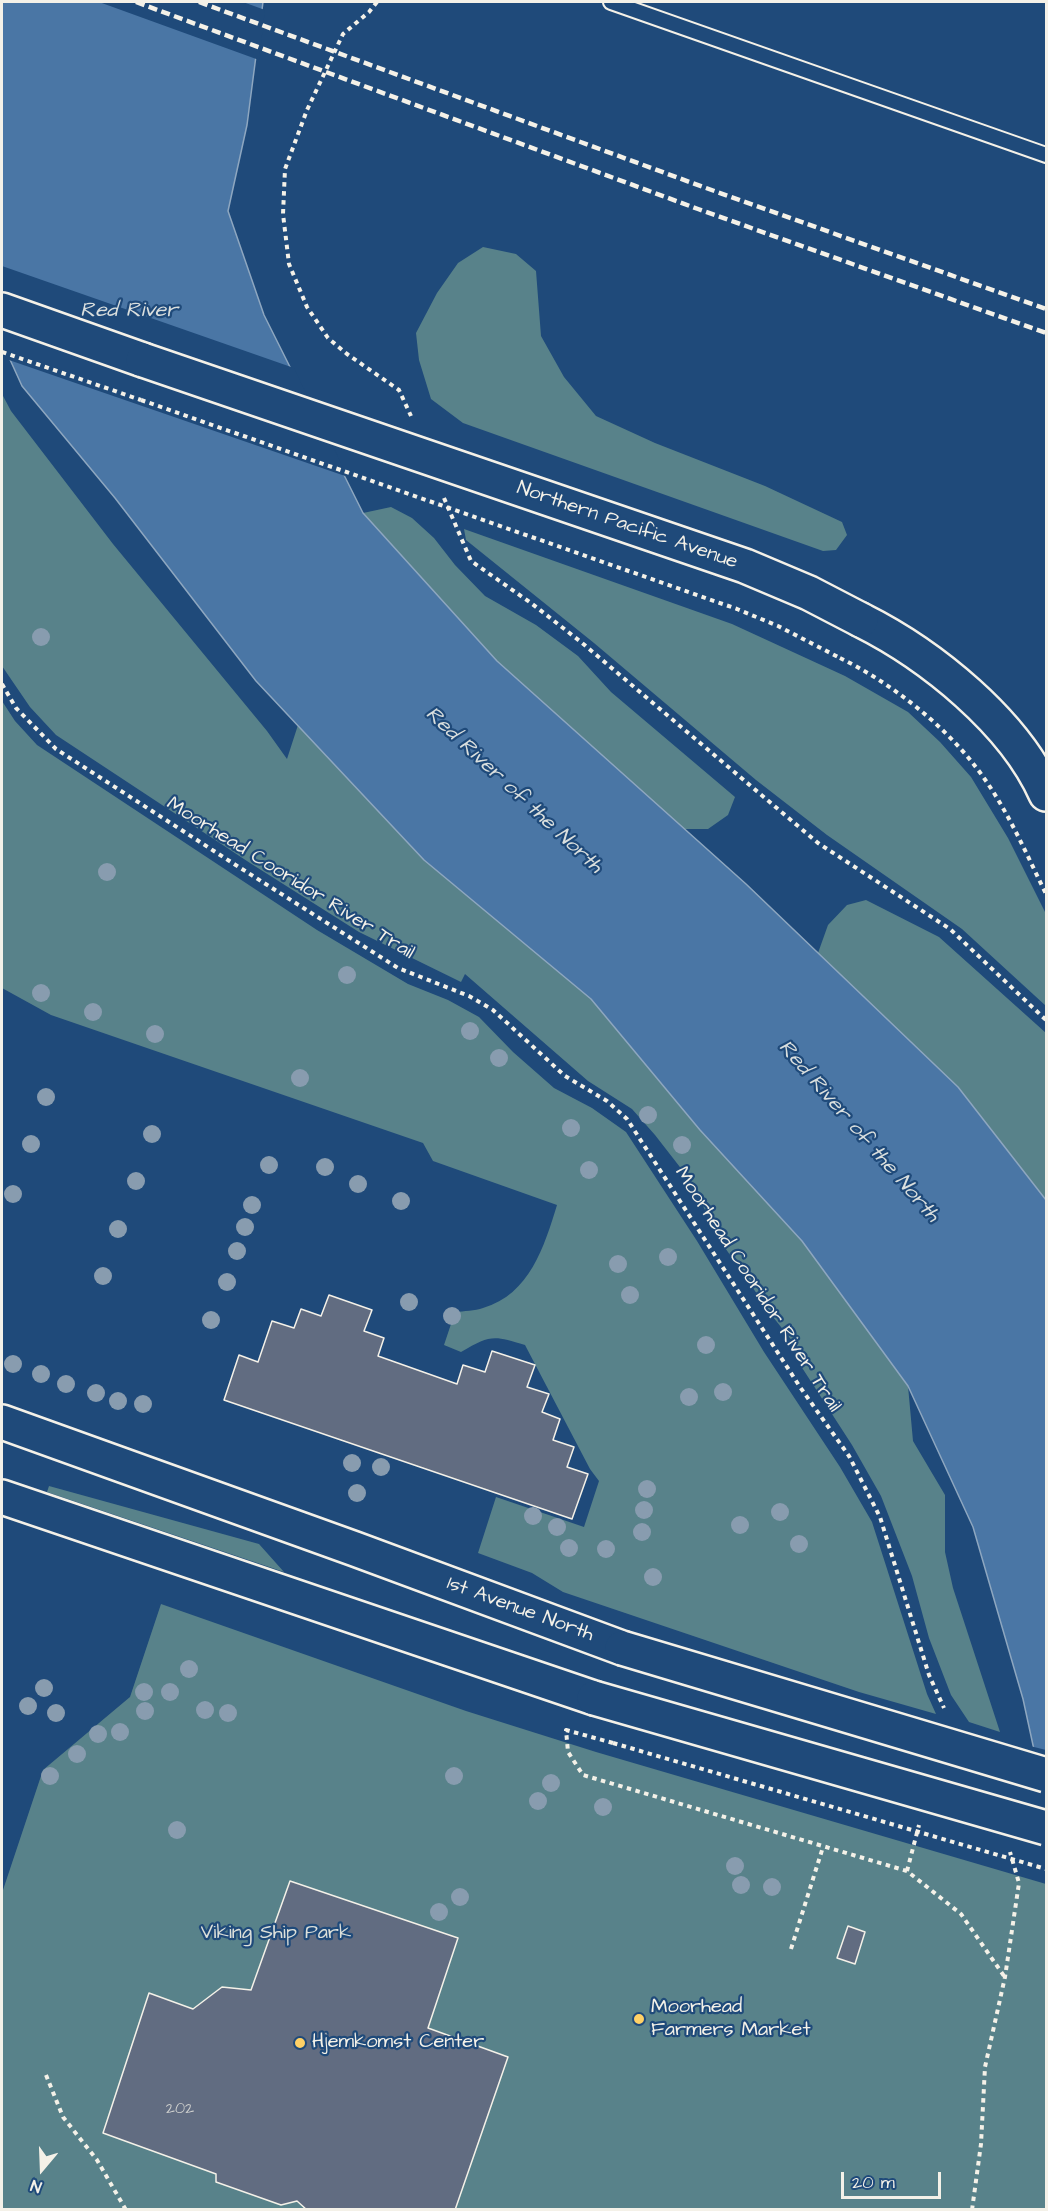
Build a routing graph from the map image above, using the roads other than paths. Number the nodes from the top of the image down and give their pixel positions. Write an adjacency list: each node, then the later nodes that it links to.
1 (611, 2): 2 (lane)
2 (1047, 155)
3 (2, 310): 4 (main road, Northern Pacific Avenue, bridge)
4 (1047, 794)
5 (2, 1422): 7 (main road, 1st Avenue North, bridge)
6 (2, 1497): 8 (main road, bridge)
7 (1047, 1775)
8 (1047, 1828)

